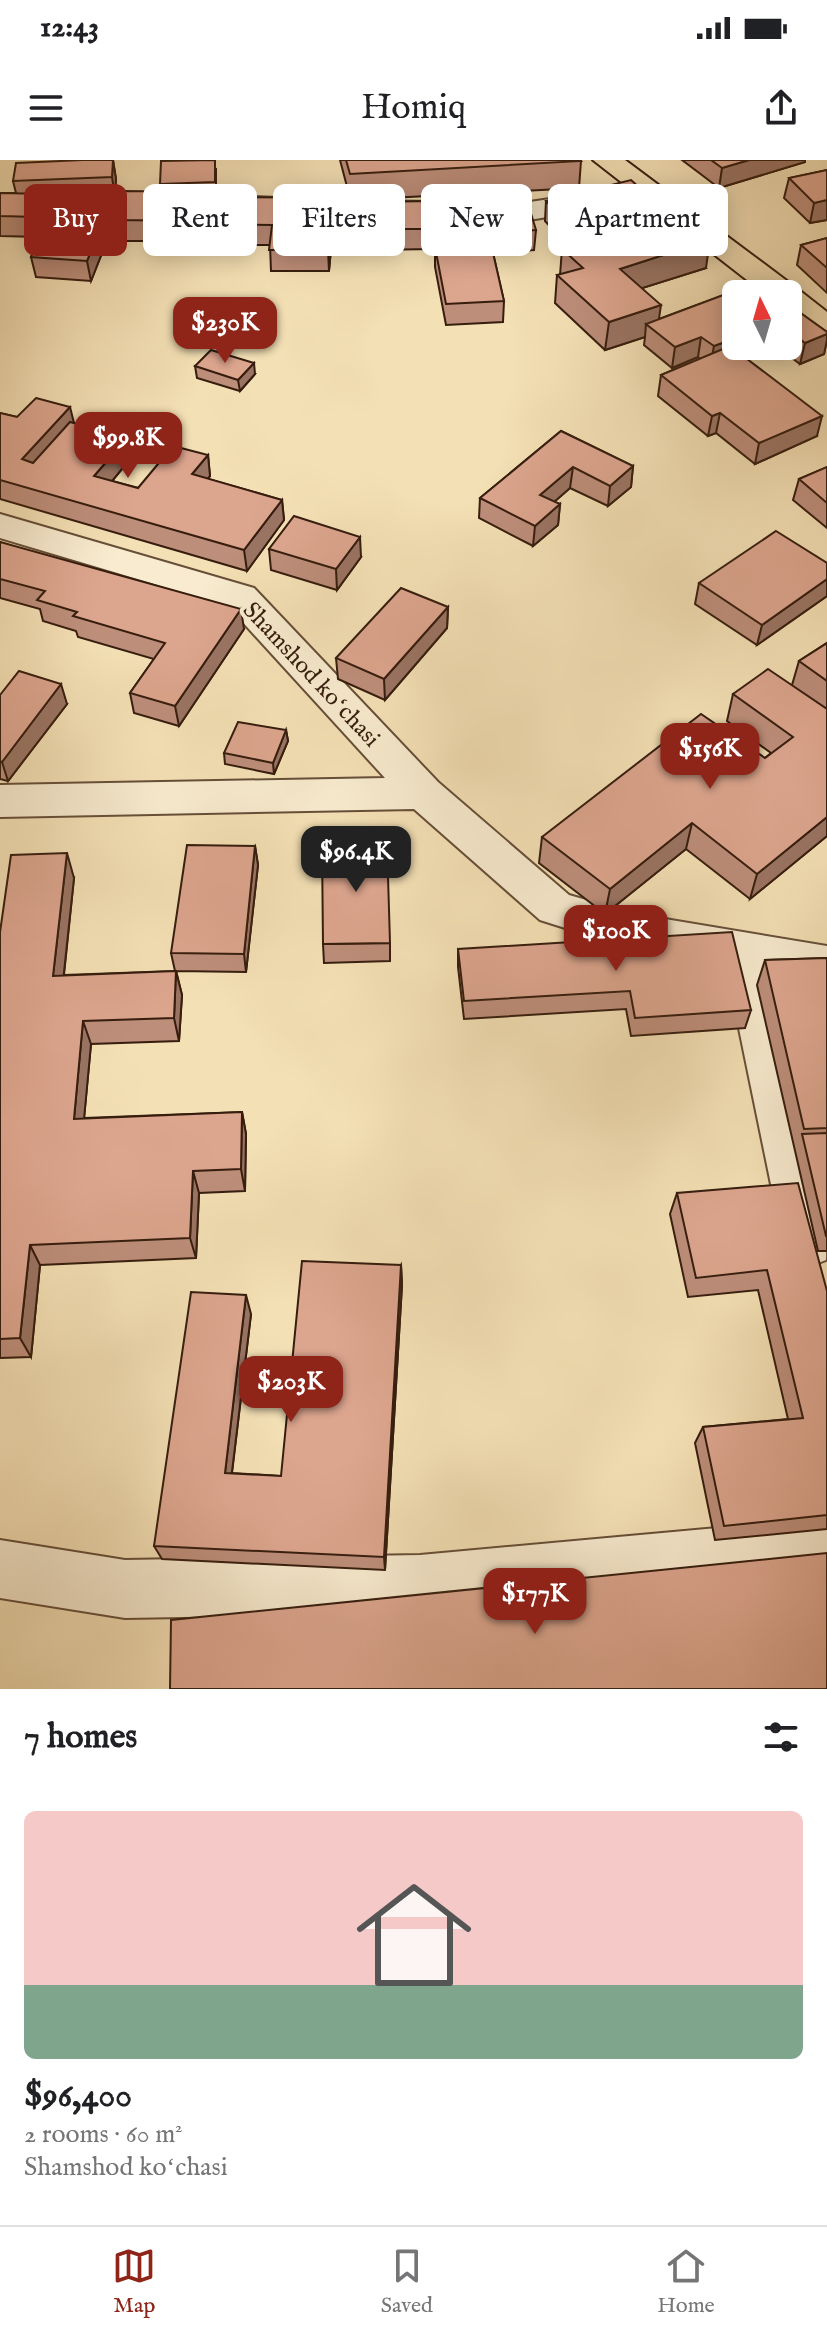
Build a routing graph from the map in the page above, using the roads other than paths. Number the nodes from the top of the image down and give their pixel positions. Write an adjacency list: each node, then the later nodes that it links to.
1 (607, 160): 2 (main road)
2 (639, 184)
3 (0, 205): 4 (street)
4 (548, 209)
5 (728, 252): 6 (main road)
6 (765, 280)
7 (802, 308): 8 (main road)
8 (827, 327)
9 (0, 526): 10 (street, Shamshod koʻchasi)
10 (423, 793): 11 (street); 12 (street, Shamshod koʻchasi)
11 (2, 809)
12 (745, 951): 13 (street, Shamshod koʻchasi); 14 (street)
13 (827, 964)
14 (812, 1261)
15 (827, 1547): 16 (street)
16 (0, 1569)

